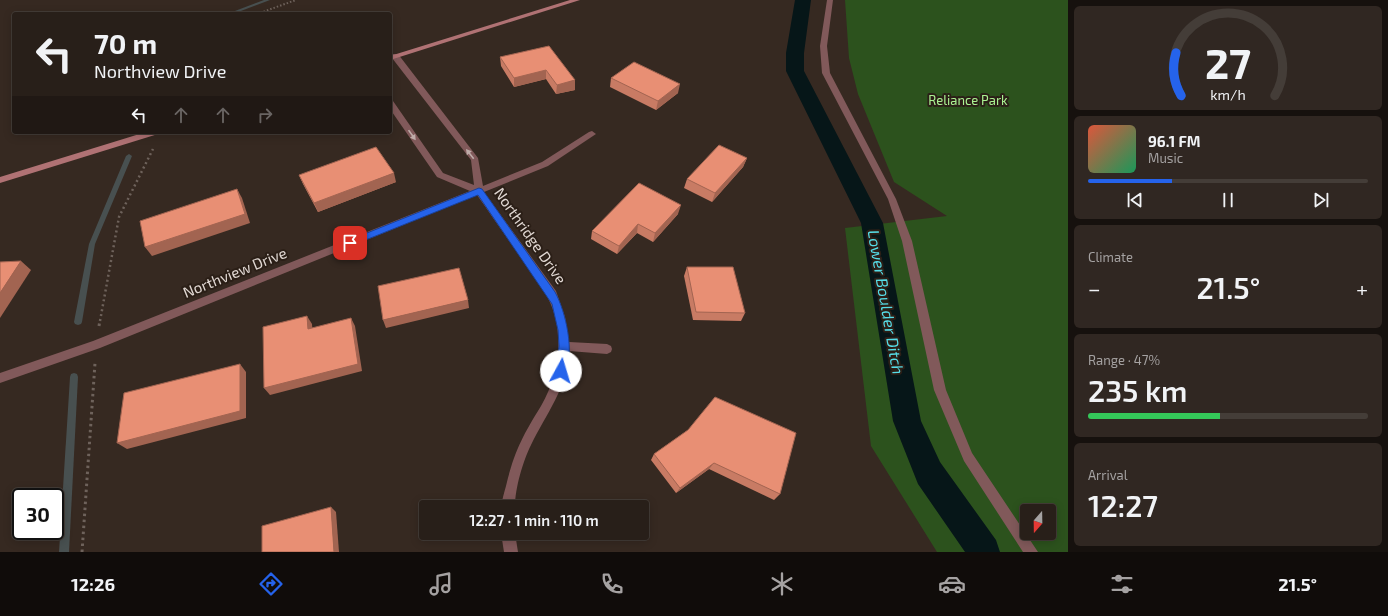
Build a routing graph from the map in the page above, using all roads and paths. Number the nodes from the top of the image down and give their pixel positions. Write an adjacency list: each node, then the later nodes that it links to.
1 (296, 0): 4 (path)
2 (577, 0): 5 (street)
3 (830, 0): 17 (street)
4 (263, 12)
5 (393, 57): 10 (street, Northridge Drive, one-way to 5)
6 (392, 106): 10 (street, Northridge Drive, one-way to 10)
7 (149, 134): 9 (street)
8 (592, 134): 10 (street, Northview Drive)
9 (0, 180)
10 (479, 191): 11 (street, Northridge Drive); 13 (street, Northview Drive)
11 (564, 346): 12 (street); 14 (street, Northridge Drive)
12 (607, 349)
13 (0, 378)
14 (509, 500)
15 (509, 540): 16 (street)
16 (511, 552)
17 (1031, 552)

